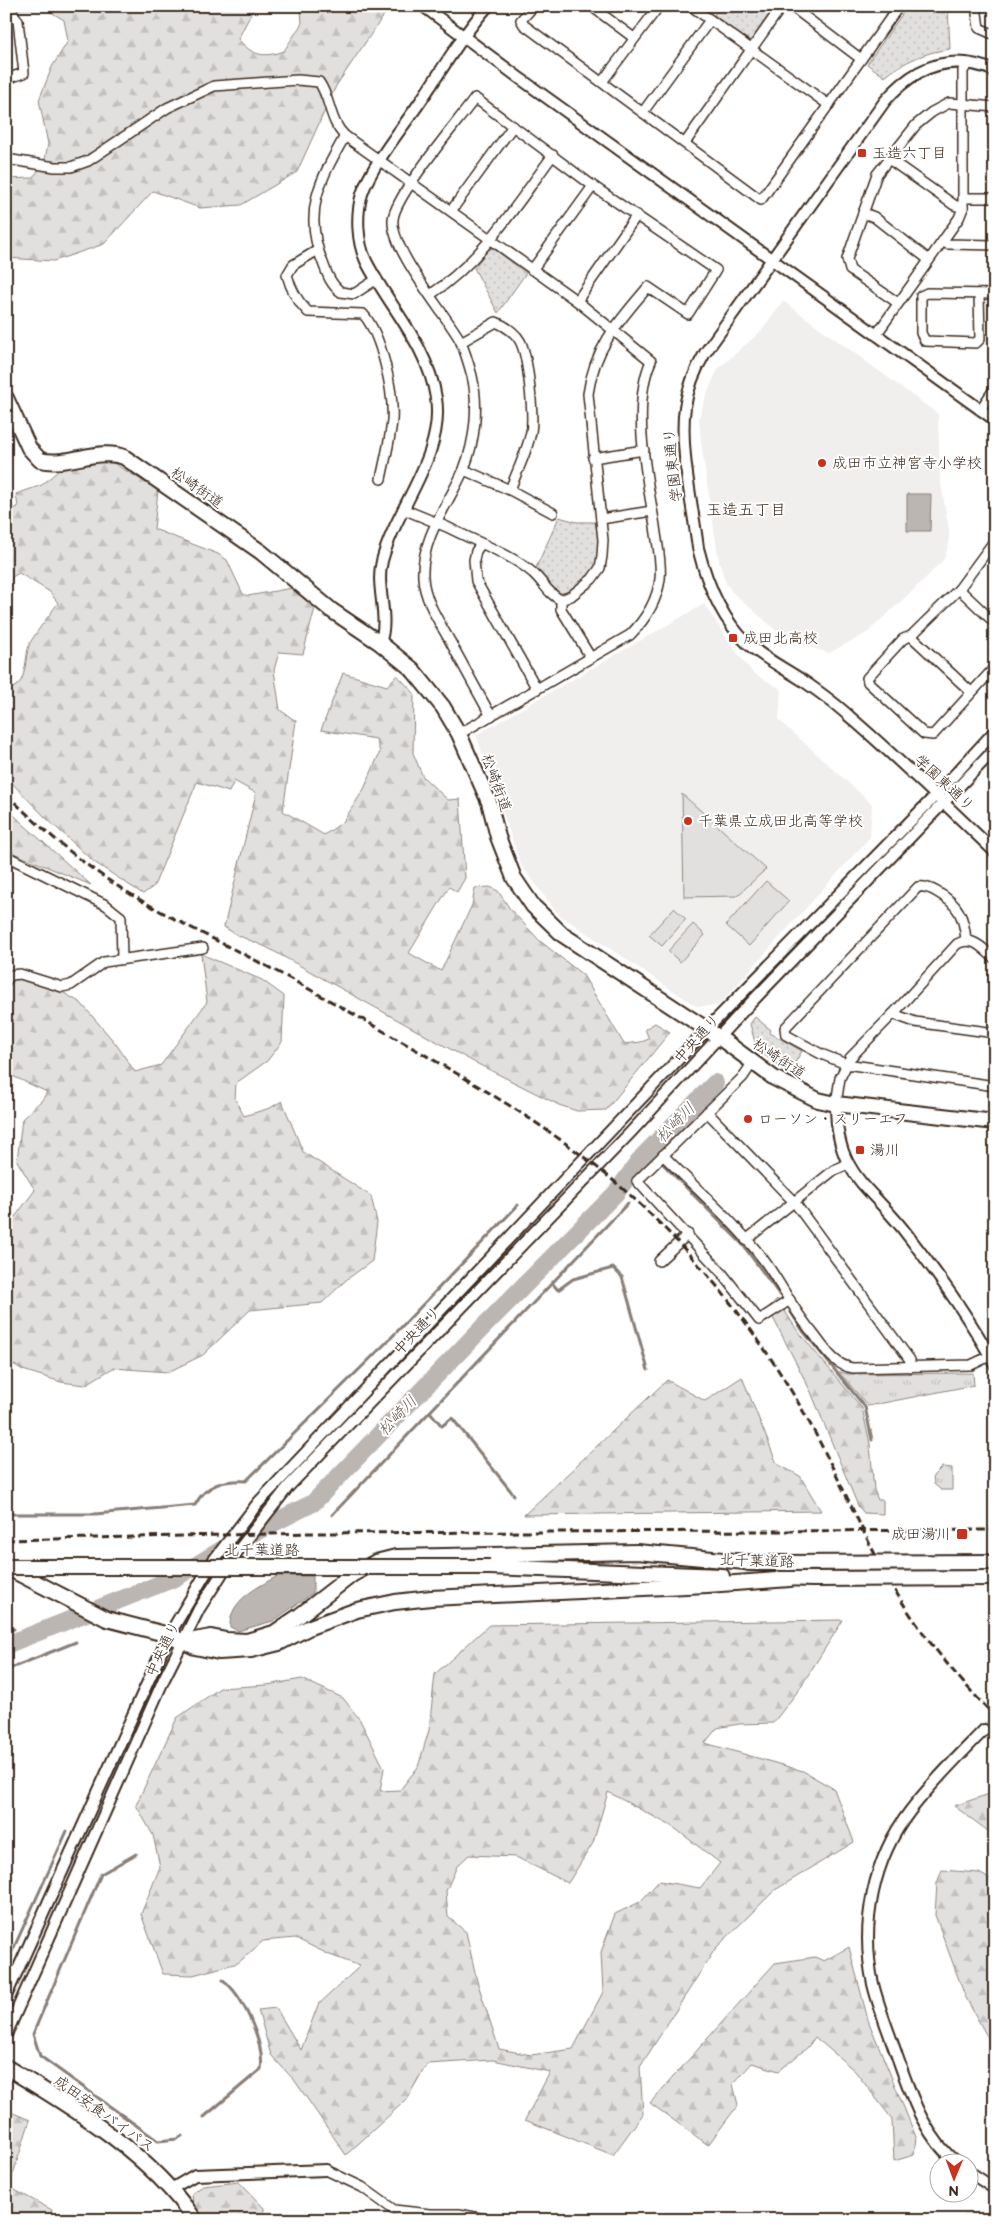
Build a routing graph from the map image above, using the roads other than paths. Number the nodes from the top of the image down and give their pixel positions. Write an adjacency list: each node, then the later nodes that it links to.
1 (9, 6): 20 (street)
2 (424, 6): 14 (street)
3 (488, 6): 14 (street)
4 (534, 6): 21 (street)
5 (591, 6): 15 (street)
6 (659, 6): 15 (street)
7 (691, 6): 12 (street)
8 (782, 6): 16 (street)
9 (791, 6): 17 (street)
10 (976, 6): 13 (street)
11 (894, 8): 17 (street)
12 (710, 20): 16 (street); 25 (street)
13 (995, 35)
14 (466, 36): 32 (street); 45 (street)
15 (634, 38): 21 (street)
16 (750, 50): 23 (street); 28 (street)
17 (861, 59): 23 (street)
18 (970, 63): 19 (street, 学園東通り); 22 (street); 45 (street, 学園東通り)
19 (995, 71)
20 (6, 79)
21 (602, 82): 25 (street)
22 (964, 103): 24 (street); 31 (street); 35 (street)
23 (828, 105): 28 (street)
24 (995, 107)
25 (643, 112): 28 (street)
26 (513, 126): 29 (street); 33 (street); 38 (street)
27 (345, 136): 30 (street); 32 (street); 44 (street)
28 (685, 143)
29 (553, 155): 34 (street); 41 (street)
30 (6, 159)
31 (889, 159): 37 (street); 39 (street)
32 (380, 160): 33 (street); 48 (street)
33 (412, 182): 38 (street); 52 (street)
34 (593, 186): 40 (street); 47 (street)
35 (965, 198): 36 (street); 37 (street)
36 (995, 198)
37 (963, 208): 42 (street)
38 (451, 211): 41 (street)
39 (863, 213): 46 (street); 55 (street)
40 (637, 215): 54 (street); 56 (street)
41 (490, 240): 47 (street); 52 (street)
42 (943, 241): 43 (street); 46 (street)
43 (995, 245)
44 (318, 250): 48 (street); 66 (street)
45 (772, 259): 57 (street); 88 (street, 学園東通り)
46 (929, 260): 49 (street)
47 (532, 270): 54 (street)
48 (377, 279): 68 (street)
49 (910, 286): 53 (street); 55 (street)
50 (979, 294): 51 (street); 53 (street); 53 (street)
51 (995, 294)
52 (430, 295): 58 (street)
53 (921, 296)
54 (577, 301): 56 (street)
55 (898, 303): 57 (street)
56 (612, 330): 63 (street); 64 (street)
57 (876, 335): 61 (street)
58 (461, 342): 65 (street); 67 (street)
59 (995, 388): 61 (street)
60 (6, 398): 79 (main road, 松崎街道)
61 (980, 410): 62 (street)
62 (995, 420)
63 (644, 450): 64 (street); 69 (street)
64 (593, 458): 71 (street)
65 (464, 470): 67 (street); 72 (street)
66 (381, 479)
67 (510, 490): 70 (street)
68 (403, 509): 72 (street); 79 (street)
69 (652, 511): 71 (street); 80 (street)
70 (553, 513)
71 (601, 519): 76 (street)
72 (436, 523): 74 (street); 84 (street)
73 (995, 540): 75 (street)
74 (481, 544): 76 (street); 82 (street)
75 (959, 589): 77 (street); 78 (street)
76 (561, 600): 80 (street)
77 (995, 623)
78 (911, 636): 83 (street); 83 (street)
79 (380, 643): 86 (main road, 松崎街道)
80 (591, 658): 82 (street)
81 (995, 667): 83 (street)
82 (537, 689): 84 (street)
83 (971, 692)
84 (490, 716): 86 (street)
85 (995, 731): 88 (street, 中央通り)
86 (459, 734): 97 (main road, 松崎街道)
87 (995, 749): 88 (street, 中央通り)
88 (939, 798): 89 (street, 学園東通り); 97 (street, 中央通り); 99 (street, 中央通り)
89 (995, 852)
90 (6, 856): 93 (street)
91 (966, 940): 94 (street); 96 (street); 101 (street)
92 (203, 948): 93 (street)
93 (122, 958): 95 (street)
94 (995, 959)
95 (6, 981)
96 (893, 1014): 98 (street); 101 (street)
97 (706, 1030): 99 (main road, 松崎街道); 122 (street, 中央通り)
98 (995, 1032)
99 (720, 1038): 100 (main road, 松崎街道); 123 (street, 中央通り)
100 (754, 1062): 103 (main road, 松崎街道); 104 (street)
101 (846, 1064): 102 (street); 103 (street)
102 (995, 1086)
103 (836, 1104): 105 (main road, 松崎街道); 107 (street)
104 (707, 1112): 106 (street); 108 (street)
105 (995, 1122)
106 (663, 1155): 109 (street); 110 (street)
107 (848, 1164): 108 (street); 113 (street)
108 (795, 1203): 110 (street); 114 (street)
109 (688, 1234): 111 (street); 112 (street)
110 (746, 1240): 112 (street)
111 (659, 1261)
112 (790, 1300): 114 (street)
113 (992, 1360): 114 (street)
114 (910, 1367)
115 (492, 1561): 117 (main road); 118 (main road, 北千葉道路, bridge); 119 (main road, 北千葉道路); 123 (main road, bridge)
116 (995, 1562): 117 (main road, 北千葉道路, bridge)
117 (756, 1563): 119 (main road, 北千葉道路)
118 (6, 1567): 122 (main road)
119 (517, 1568): 121 (main road, 北千葉道路)
120 (995, 1578): 121 (main road, 北千葉道路, bridge)
121 (790, 1579): 123 (main road)
122 (169, 1635): 123 (main road); 125 (street, 中央通り)
123 (183, 1642): 126 (street, 中央通り)
124 (984, 1730): 128 (street)
125 (6, 1996)
126 (6, 2035)
127 (6, 2066): 131 (main road, 成田安食バイパス)
128 (947, 2154)
129 (326, 2170): 131 (street); 134 (street)
130 (978, 2178): 132 (street)
131 (171, 2189): 133 (main road, 成田安食バイパス)
132 (995, 2189)
133 (195, 2220)
134 (490, 2220)

